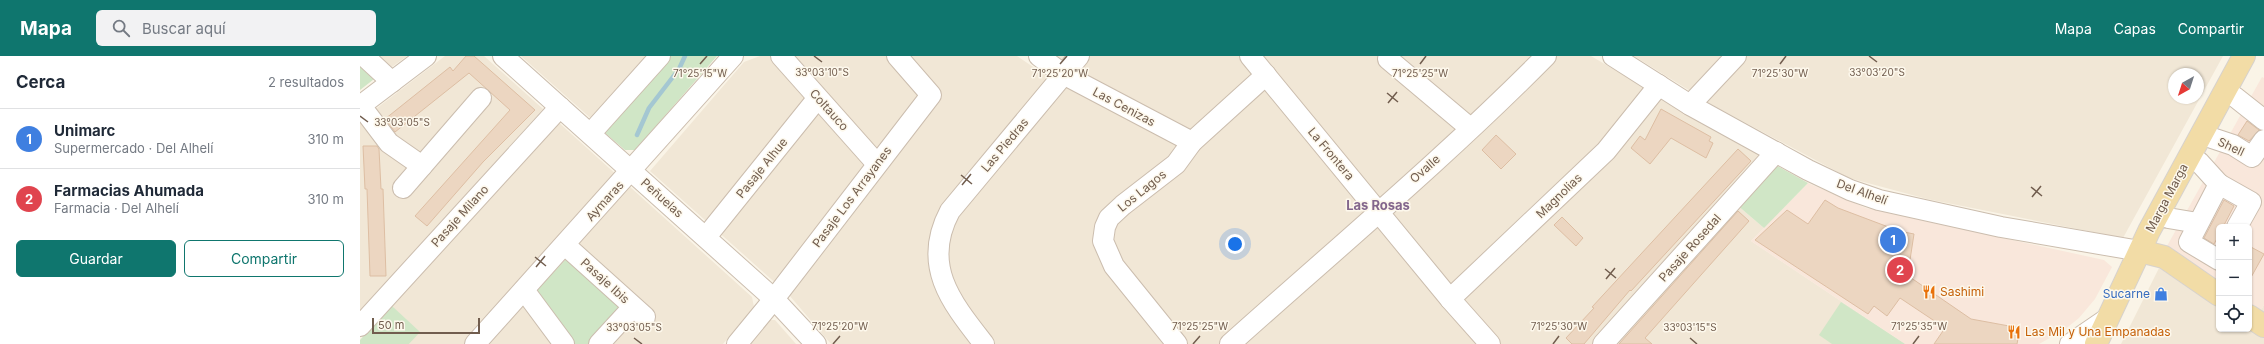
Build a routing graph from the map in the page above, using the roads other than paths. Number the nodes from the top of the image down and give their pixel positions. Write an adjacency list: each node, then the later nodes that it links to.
1 (364, 56): 19 (street)
2 (426, 56): 19 (street)
3 (503, 56): 26 (street, Peñuelas)
4 (660, 56): 29 (street)
5 (733, 56): 37 (street, Aymaras)
6 (781, 56): 23 (street, Coltauco)
7 (896, 56): 35 (street, Pasaje Los Arrayanes)
8 (1039, 56): 17 (street, Las Cenizas)
9 (1079, 56): 17 (street, Las Piedras)
10 (1250, 56): 18 (street, La Frontera)
11 (1546, 56): 28 (street, Ovalle)
12 (1613, 56): 20 (street, Del Alhelí)
13 (1736, 56): 24 (street)
14 (2244, 56): 47 (main road, Marga Marga)
15 (2256, 56): 21 (main road, Marga Marga)
16 (1388, 59): 28 (street)
17 (1063, 74): 32 (street, Las Cenizas); 63 (street, Las Piedras)
18 (1266, 75): 32 (street, Los Lagos); 40 (street, La Frontera)
19 (392, 82): 25 (street)
20 (1659, 85): 24 (street, Del Alhelí); 53 (street, Magnolias)
21 (2235, 97): 27 (street); 30 (main road, Marga Marga)
22 (481, 98): 36 (street)
23 (818, 98): 35 (street, Coltauco); 44 (street, Pasaje Alhue)
24 (1690, 105): 33 (street, Del Alhelí)
25 (360, 106): 36 (street)
26 (560, 107): 29 (street, Peñuelas); 56 (street, Pasaje Milano)
27 (2264, 120)
28 (1470, 128): 40 (street, Ovalle)
29 (591, 134): 37 (street, Peñuelas)
30 (2212, 138): 31 (street, Shell); 34 (main road, Marga Marga)
31 (2264, 140)
32 (1192, 142): 64 (street, Los Lagos)
33 (1776, 152): 47 (street, Del Alhelí); 67 (street, Pasaje Rosedal)
34 (2199, 162): 38 (street); 41 (main road, Marga Marga)
35 (878, 164): 52 (street, Pasaje Los Arrayanes)
36 (422, 166): 39 (street)
37 (632, 171): 44 (street, Peñuelas); 45 (street, Aymaras)
38 (2219, 184): 42 (street); 43 (street)
39 (403, 188)
40 (1379, 212): 53 (street, La Frontera); 65 (street, Ovalle)
41 (2168, 218): 42 (street); 47 (main road, Marga Marga)
42 (2198, 223): 46 (street)
43 (2239, 224)
44 (706, 237): 52 (street, Peñuelas)
45 (565, 245): 50 (street, Aymaras); 61 (street, Pasaje Ibis)
46 (2201, 249): 48 (street); 49 (street)
47 (2145, 252): 49 (main road); 54 (main road, Marga Marga); 70 (main road, Marga Marga)
48 (2216, 258)
49 (2181, 268): 51 (main road)
50 (524, 290): 59 (street, Aymaras); 60 (street)
51 (2216, 293)
52 (774, 299): 58 (street, Peñuelas); 62 (street, Pasaje Los Arrayanes)
53 (1450, 299): 66 (street, La Frontera)
54 (2108, 318): 68 (street); 69 (main road, Marga Marga)
55 (2252, 318): 57 (main road)
56 (360, 326)
57 (2264, 326)
58 (813, 343)
59 (475, 344)
60 (564, 344)
61 (599, 344)
62 (737, 344)
63 (984, 344)
64 (1177, 344)
65 (1230, 344)
66 (1490, 344)
67 (1603, 344)
68 (2070, 344)
69 (2096, 344)
70 (2108, 344)

